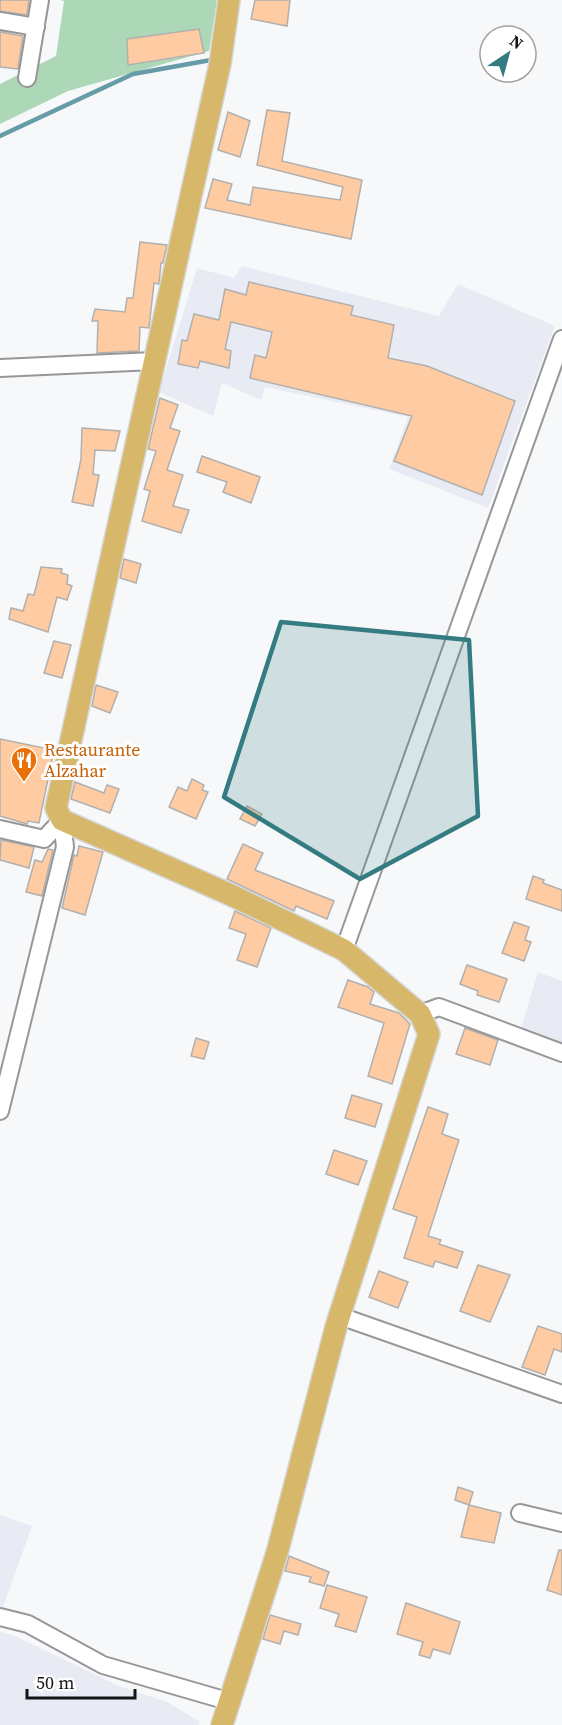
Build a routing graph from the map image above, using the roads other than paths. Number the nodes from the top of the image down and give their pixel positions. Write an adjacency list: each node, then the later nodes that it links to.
1 (40, 0): 4 (street)
2 (229, 0): 7 (main road)
3 (0, 21): 4 (street)
4 (36, 27): 5 (street)
5 (27, 78)
6 (562, 339): 11 (street)
7 (154, 361): 8 (street); 9 (main road)
8 (0, 368)
9 (62, 820): 10 (street); 11 (main road); 14 (street)
10 (0, 829)
11 (344, 950): 12 (main road)
12 (420, 1014): 13 (street); 15 (main road)
13 (562, 1053)
14 (0, 1111)
15 (340, 1316): 16 (street); 20 (main road)
16 (562, 1394)
17 (520, 1513): 18 (street)
18 (562, 1523)
19 (0, 1617): 20 (street)
20 (231, 1702): 21 (main road)
21 (222, 1725)

